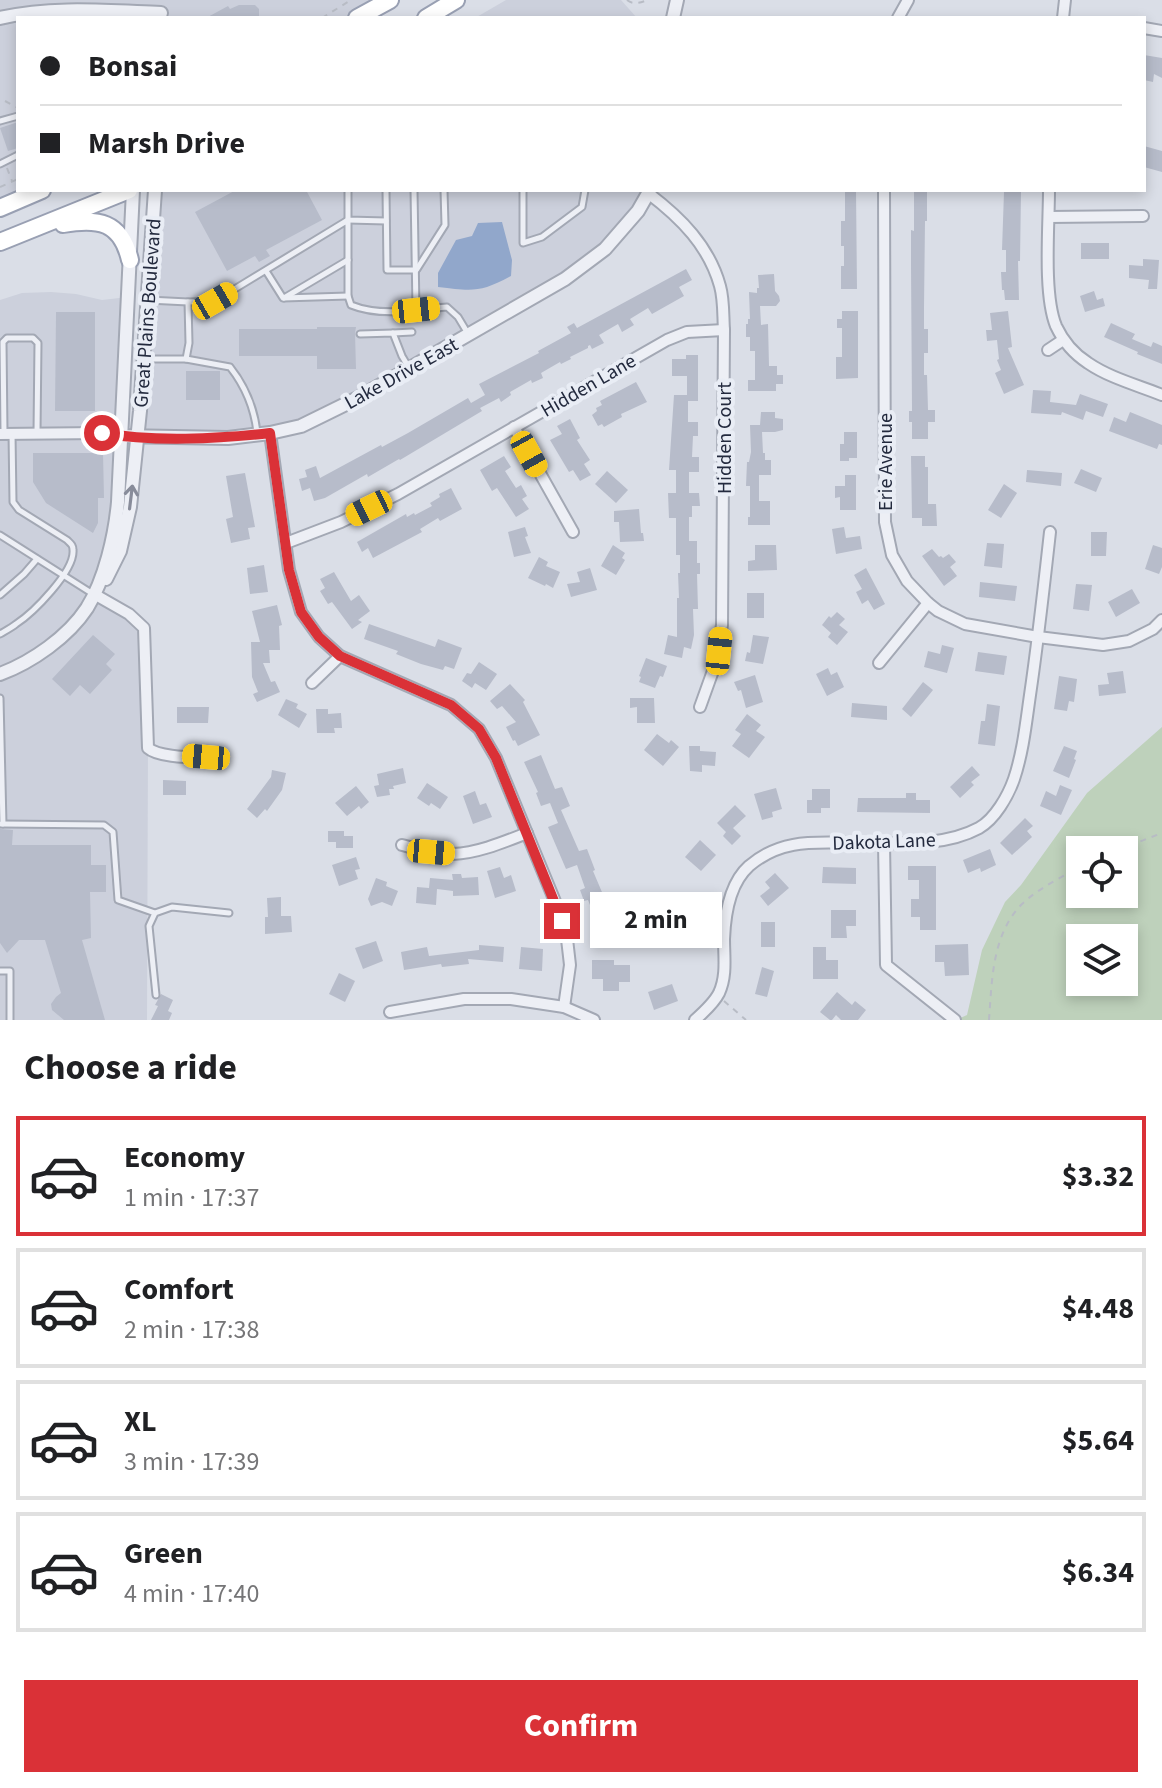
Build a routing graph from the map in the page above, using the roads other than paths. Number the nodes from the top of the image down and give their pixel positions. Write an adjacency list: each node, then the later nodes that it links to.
1 (390, 0): 5 (main road)
2 (456, 0): 6 (main road)
3 (144, 10): 4 (street); 7 (street)
4 (161, 10)
5 (361, 16)
6 (429, 16)
7 (0, 18)
8 (37, 192): 22 (main road)
9 (126, 192): 27 (main road)
10 (131, 192): 29 (street, Great Plains Boulevard)
11 (155, 192): 35 (street, Great Plains Boulevard)
12 (348, 192): 25 (lane)
13 (386, 192): 26 (lane)
14 (414, 192): 31 (lane)
15 (444, 192): 31 (lane)
16 (523, 192): 17 (lane)
17 (585, 192)
18 (646, 192): 42 (street, Lake Drive East)
19 (647, 192): 38 (street, Hidden Court)
20 (884, 192): 64 (street, Erie Avenue)
21 (1049, 192): 24 (street)
22 (0, 208)
23 (1143, 216): 24 (street)
24 (1049, 217): 43 (street)
25 (348, 220): 26 (lane); 30 (lane); 32 (lane)
26 (386, 221): 31 (lane)
27 (34, 230): 28 (main road); 29 (main road)
28 (0, 242)
29 (130, 260): 54 (street, Great Plains Boulevard)
30 (348, 260): 33 (lane); 34 (lane)
31 (416, 270): 37 (lane)
32 (266, 271): 34 (lane); 36 (lane)
33 (348, 296): 34 (lane); 37 (lane)
34 (283, 298)
35 (147, 300): 36 (lane); 45 (street, Great Plains Boulevard)
36 (188, 302): 46 (lane)
37 (416, 310): 42 (lane)
38 (724, 330): 49 (street, Hidden Lane); 73 (street, Hidden Court)
39 (412, 332): 40 (lane)
40 (393, 333): 41 (lane); 47 (lane)
41 (360, 334)
42 (469, 336): 47 (street, Lake Drive East)
43 (1063, 340): 44 (street); 48 (street)
44 (1048, 350)
45 (144, 359): 46 (lane); 55 (street, Great Plains Boulevard)
46 (186, 359): 53 (lane)
47 (410, 369): 53 (street, Lake Drive East)
48 (1162, 395)
49 (514, 427): 56 (street); 59 (street, Hidden Lane)
50 (5, 433): 51 (street); 51 (lane); 61 (lane)
51 (37, 433): 52 (street)
52 (102, 433): 54 (street, Lake Drive East)
53 (264, 434): 55 (street, Lake Drive East); 59 (street)
54 (121, 436): 55 (street, Lake Drive East); 62 (street, Great Plains Boulevard)
55 (138, 437): 62 (street, Great Plains Boulevard, one-way to 55)
56 (573, 532)
57 (1050, 532): 67 (street, Dakota Lane)
58 (0, 535): 60 (lane)
59 (286, 543): 68 (street)
60 (37, 559): 61 (lane); 63 (lane)
61 (63, 575): 62 (lane); 66 (lane)
62 (94, 594): 70 (street); 74 (street)
63 (0, 595)
64 (928, 603): 67 (street, Erie Avenue); 69 (street)
65 (1162, 620): 67 (street, Erie Avenue)
66 (0, 634)
67 (1038, 637): 77 (street, Dakota Lane)
68 (340, 656): 71 (street); 76 (street)
69 (879, 663)
70 (0, 674)
71 (312, 683)
72 (0, 698): 75 (lane)
73 (700, 707)
74 (223, 759)
75 (2, 824): 79 (lane)
76 (527, 833): 78 (street); 83 (street)
77 (884, 843): 87 (street, Dakota Lane); 88 (street)
78 (402, 845)
79 (155, 913): 80 (lane); 82 (lane)
80 (229, 913)
81 (0, 971): 85 (lane)
82 (156, 995)
83 (564, 1007): 84 (street); 86 (street)
84 (390, 1012)
85 (10, 1020)
86 (594, 1020)
87 (695, 1020)
88 (955, 1020)

